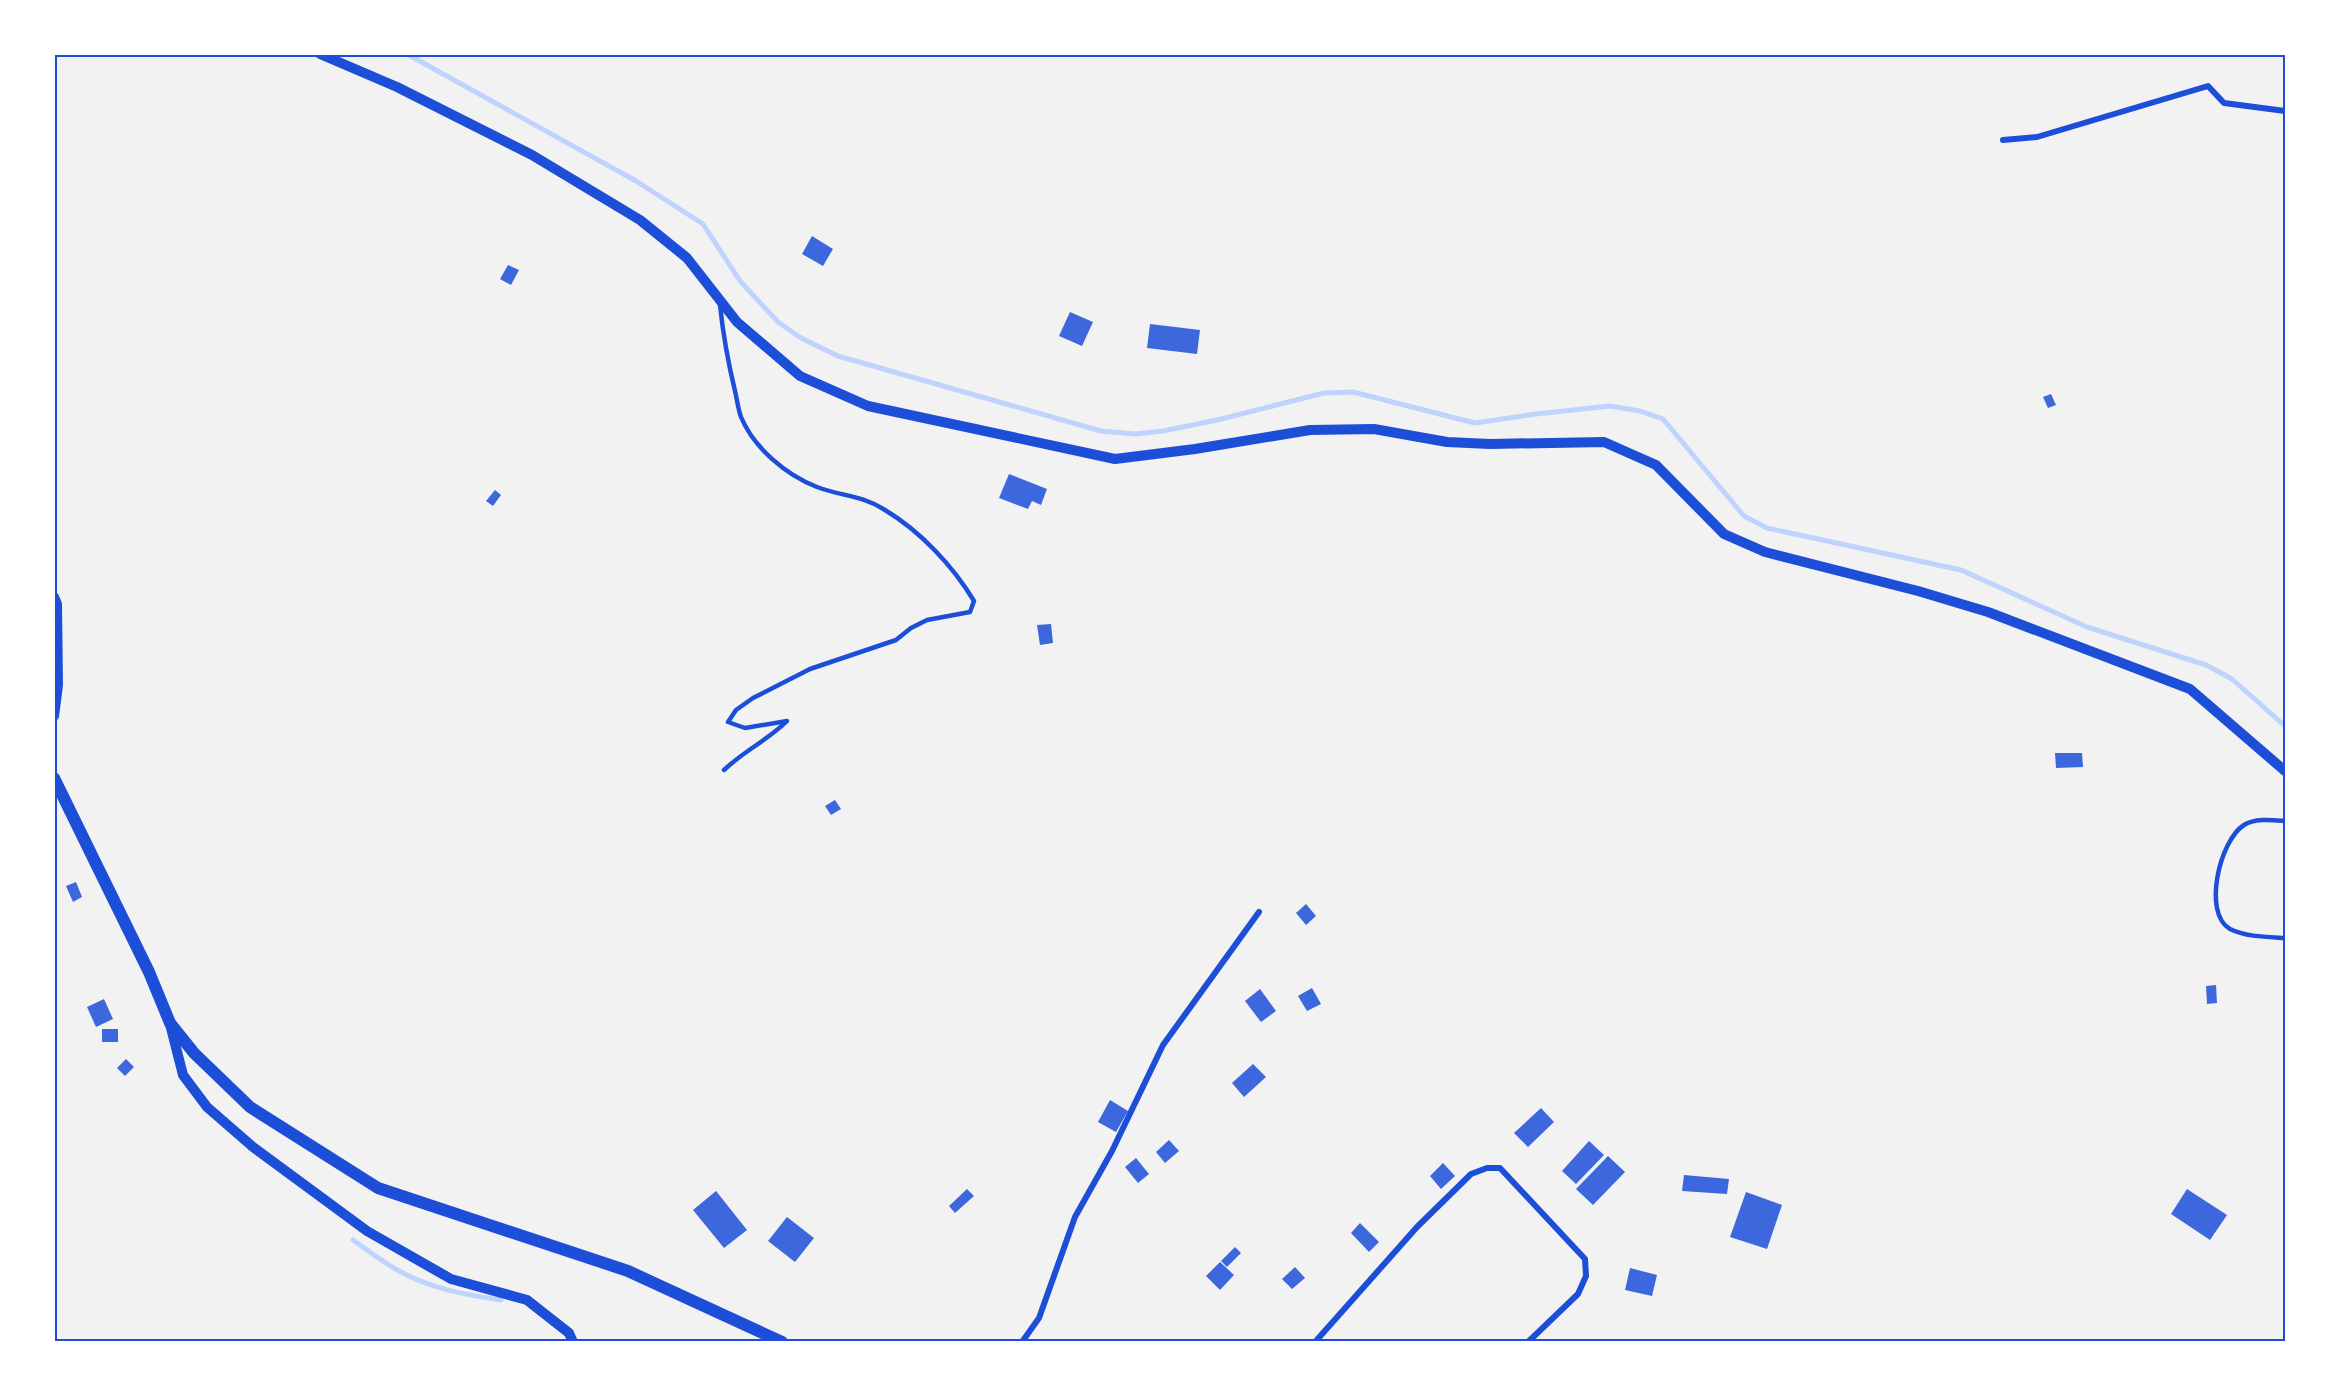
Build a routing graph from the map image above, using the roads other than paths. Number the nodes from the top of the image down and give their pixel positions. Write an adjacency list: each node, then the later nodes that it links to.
1 (320, 54): 4 (street)
2 (2285, 111): 3 (street)
3 (2003, 141)
4 (719, 299): 7 (lane); 8 (street)
5 (54, 597): 6 (street)
6 (54, 717)
7 (724, 770)
8 (2285, 771)
9 (54, 778): 13 (main road)
10 (2285, 821): 12 (lane)
11 (1259, 912): 16 (street)
12 (2285, 938)
13 (170, 1023): 14 (street); 15 (main road)
14 (573, 1342)
15 (782, 1342)
16 (1023, 1342)
17 (1314, 1342): 18 (street)
18 (1528, 1342)

